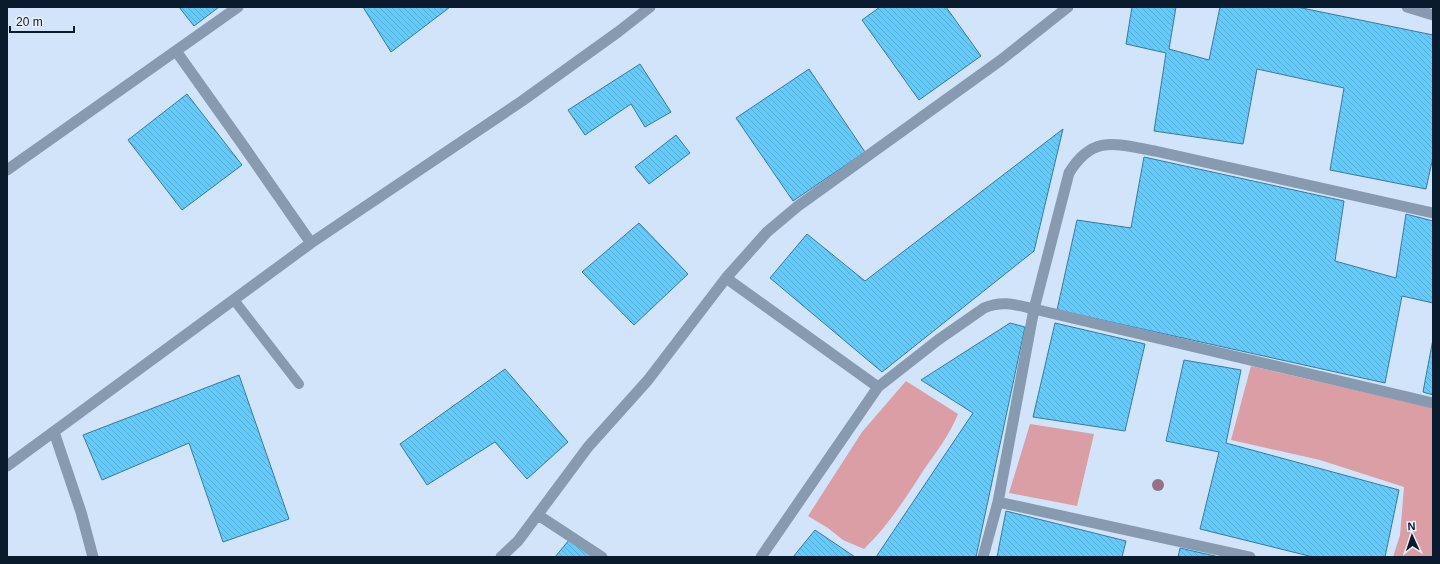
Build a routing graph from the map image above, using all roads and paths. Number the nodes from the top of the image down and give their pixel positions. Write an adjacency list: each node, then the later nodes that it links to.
1 (238, 7): 6 (street)
2 (650, 7): 9 (street)
3 (1068, 7): 10 (street)
4 (1407, 7): 5 (street)
5 (1433, 15)
6 (176, 51): 7 (street); 9 (street)
7 (7, 170)
8 (1433, 214): 12 (street)
9 (311, 243): 11 (street)
10 (726, 278): 14 (street); 19 (street)
11 (234, 300): 13 (lane); 16 (street)
12 (1034, 309): 14 (street); 15 (street); 18 (street)
13 (299, 384)
14 (878, 387): 23 (street)
15 (1433, 403)
16 (54, 432): 17 (street); 20 (street)
17 (7, 466)
18 (998, 502): 24 (street); 25 (street)
19 (538, 515): 21 (street); 22 (street)
20 (93, 557)
21 (501, 557)
22 (602, 557)
23 (761, 557)
24 (983, 557)
25 (1250, 557)

